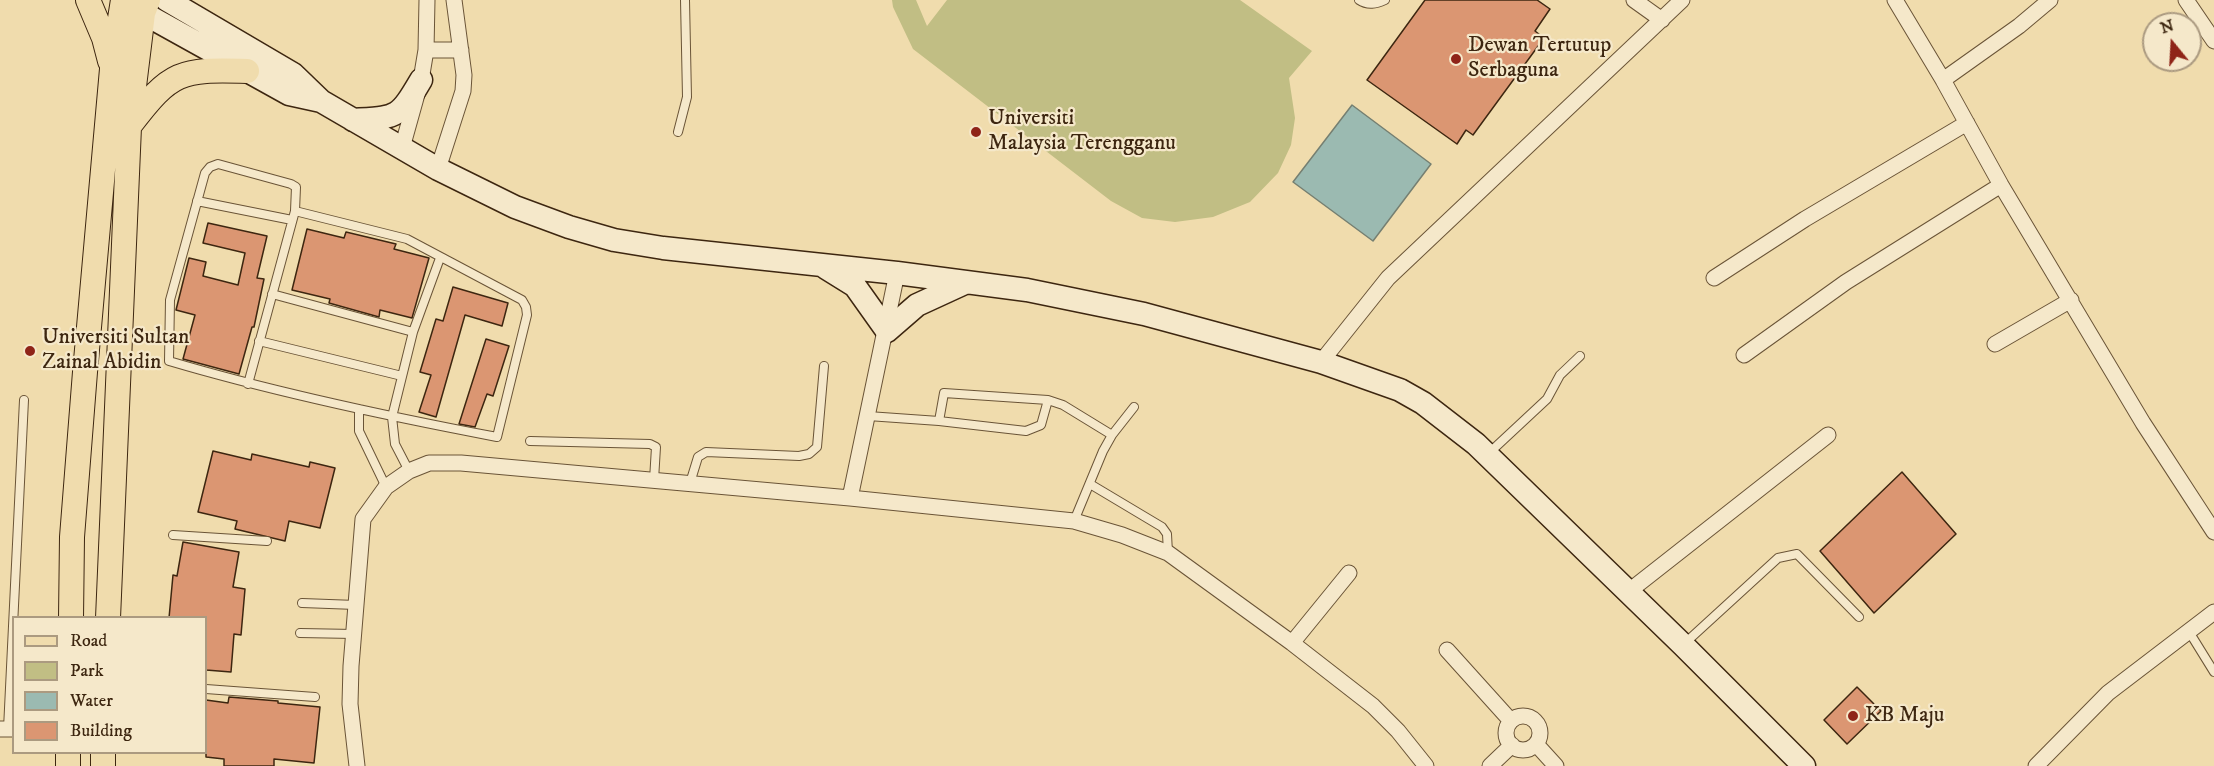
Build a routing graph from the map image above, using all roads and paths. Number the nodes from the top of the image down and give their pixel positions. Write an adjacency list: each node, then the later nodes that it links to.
1 (88, 0): 18 (main road)
2 (166, 0): 22 (main road)
3 (426, 0): 16 (street)
4 (454, 0): 17 (street)
5 (685, 0): 26 (lane)
6 (1359, 0): 7 (lane)
7 (1385, 0)
8 (1634, 0): 14 (street)
9 (1682, 0): 14 (street)
10 (1895, 0): 21 (street)
11 (2050, 0): 21 (street)
12 (2186, 0): 15 (street)
13 (130, 4): 18 (main road); 19 (main road); 25 (main road)
14 (1662, 20): 46 (street)
15 (2214, 41)
16 (426, 50): 17 (street); 20 (street)
17 (461, 50): 28 (street)
18 (112, 69): 78 (main road)
19 (247, 71): 22 (main road); 25 (main road)
20 (421, 80): 23 (main road); 27 (street)
21 (1943, 80): 24 (street)
22 (321, 101): 23 (main road)
23 (353, 120): 27 (main road)
24 (1967, 123): 29 (street); 36 (street)
25 (129, 127): 79 (main road)
26 (678, 132)
27 (402, 148): 28 (main road)
28 (438, 169): 34 (main road)
29 (2001, 185): 39 (street); 44 (street)
30 (197, 201): 31 (lane); 32 (lane); 49 (lane)
31 (295, 211): 32 (lane); 33 (lane)
32 (292, 220): 38 (lane)
33 (440, 258): 41 (lane); 55 (lane)
34 (821, 264): 35 (main road); 40 (main road)
35 (897, 273): 37 (main road); 40 (street)
36 (1714, 278)
37 (968, 282): 40 (main road); 46 (main road)
38 (272, 294): 41 (lane); 42 (lane)
39 (2071, 300): 43 (street); 68 (street)
40 (887, 331): 54 (street)
41 (413, 333): 48 (lane)
42 (260, 341): 48 (lane); 49 (lane)
43 (1995, 344)
44 (1744, 355)
45 (1580, 357): 60 (lane)
46 (1321, 362): 60 (main road)
47 (824, 366): 63 (lane)
48 (402, 376): 55 (lane)
49 (248, 384): 53 (lane)
50 (24, 400): 77 (lane)
51 (1048, 400): 56 (lane); 56 (lane); 57 (lane)
52 (1134, 407): 57 (lane)
53 (359, 409): 55 (lane); 65 (lane)
54 (868, 416): 56 (lane); 66 (street)
55 (392, 417): 61 (lane)
56 (939, 421)
57 (1112, 435): 64 (lane)
58 (1828, 435): 73 (street)
59 (530, 441): 62 (lane)
60 (1487, 455): 73 (main road)
61 (408, 471): 62 (street); 65 (street)
62 (654, 480): 63 (street)
63 (690, 483): 66 (street)
64 (1090, 484): 67 (lane); 71 (lane)
65 (386, 486): 75 (street)
66 (850, 498): 67 (street)
67 (1074, 521): 71 (street)
68 (2214, 532)
69 (173, 535): 70 (lane)
70 (267, 541)
71 (1168, 553): 85 (street)
72 (1349, 573): 85 (street)
73 (1628, 592): 86 (main road)
74 (302, 603): 75 (lane)
75 (356, 606): 84 (street)
76 (2214, 612): 81 (street)
77 (13, 616)
78 (71, 616)
79 (108, 616)
80 (1859, 617): 86 (lane)
81 (2188, 630): 88 (lane); 100 (street)
82 (12, 632): 92 (lane)
83 (300, 633): 84 (lane)
84 (354, 634): 95 (street)
85 (1292, 643): 96 (street)
86 (1683, 645): 99 (main road)
87 (1447, 650): 91 (street)
88 (2214, 672)
89 (207, 689): 90 (lane)
90 (315, 697)
91 (1511, 721): 93 (street); 94 (street)
92 (7, 729)
93 (1536, 744): 94 (street); 98 (street)
94 (1512, 745): 97 (street)
95 (357, 766)
96 (1426, 766)
97 (1490, 766)
98 (1556, 766)
99 (1804, 766)
100 (2036, 766)

